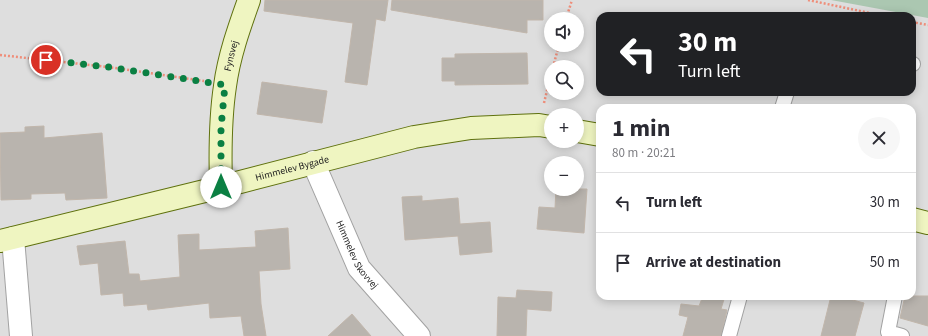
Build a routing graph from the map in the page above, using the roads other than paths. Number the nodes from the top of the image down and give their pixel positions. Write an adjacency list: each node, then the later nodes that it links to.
1 (249, 0): 6 (street, Fynsvej)
2 (544, 126): 5 (street, Himmelev Bygade)
3 (584, 132): 4 (street)
4 (596, 134)
5 (313, 162): 6 (street, Himmelev Bygade); 13 (street, Himmelev Skovvej)
6 (221, 187): 9 (street, Himmelev Bygade)
7 (916, 220): 8 (street)
8 (928, 223)
9 (7, 239): 12 (street, Himmelev Bygade)
10 (739, 300): 14 (lane)
11 (894, 300): 15 (lane)
12 (21, 336)
13 (419, 336)
14 (729, 336)
15 (902, 336)

